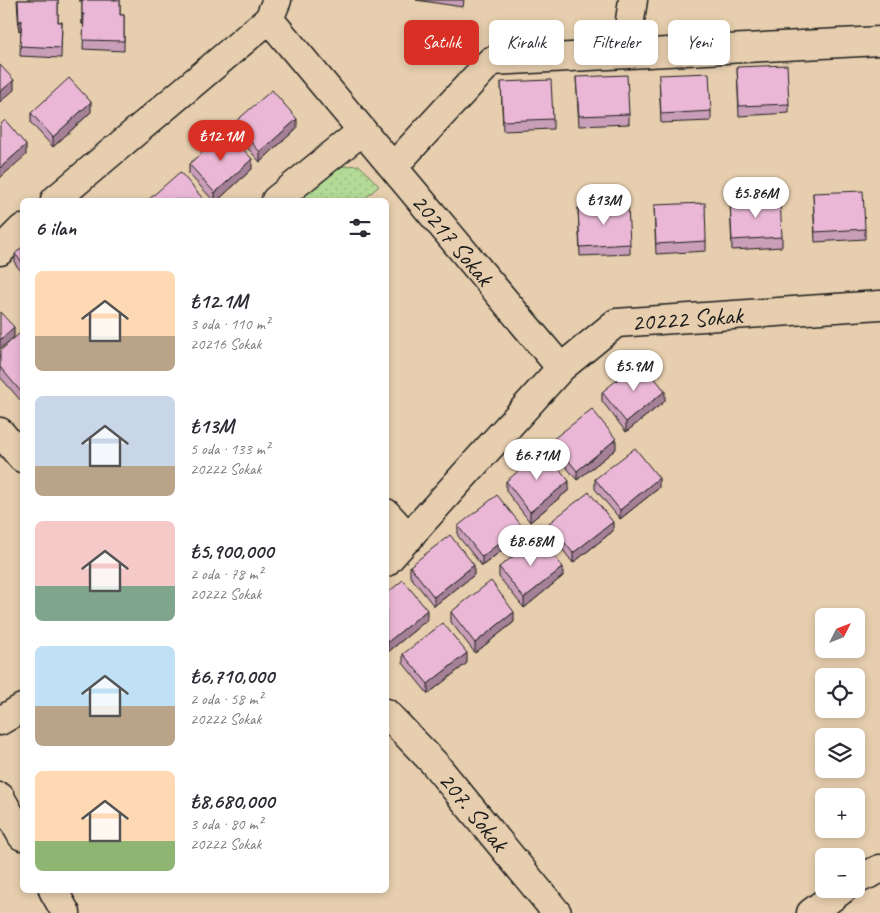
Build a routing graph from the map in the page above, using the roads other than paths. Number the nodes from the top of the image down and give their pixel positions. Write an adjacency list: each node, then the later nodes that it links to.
1 (633, 0): 3 (street)
2 (273, 9): 7 (street, 20217 Sokak); 9 (street)
3 (630, 20)
4 (880, 41): 5 (street)
5 (658, 52)
6 (574, 57): 8 (street)
7 (362, 131): 8 (street, 20217 Sokak); 10 (street)
8 (393, 167): 14 (street, 20217 Sokak)
9 (57, 198)
10 (278, 198)
11 (20, 232): 12 (street)
12 (0, 250)
13 (880, 306): 14 (street, 20222 Sokak)
14 (561, 368): 18 (street, 20222 Sokak)
15 (0, 432): 16 (street)
16 (20, 456)
17 (389, 516): 18 (street)
18 (409, 538): 19 (street, 20222 Sokak)
19 (389, 559)
20 (20, 709): 22 (street)
21 (389, 716): 30 (street, 207. Sokak)
22 (0, 721)
23 (0, 797): 24 (street)
24 (20, 832)
25 (880, 869): 26 (street)
26 (865, 876)
27 (55, 893): 29 (street)
28 (831, 898): 31 (street)
29 (66, 913)
30 (557, 913)
31 (811, 913)

